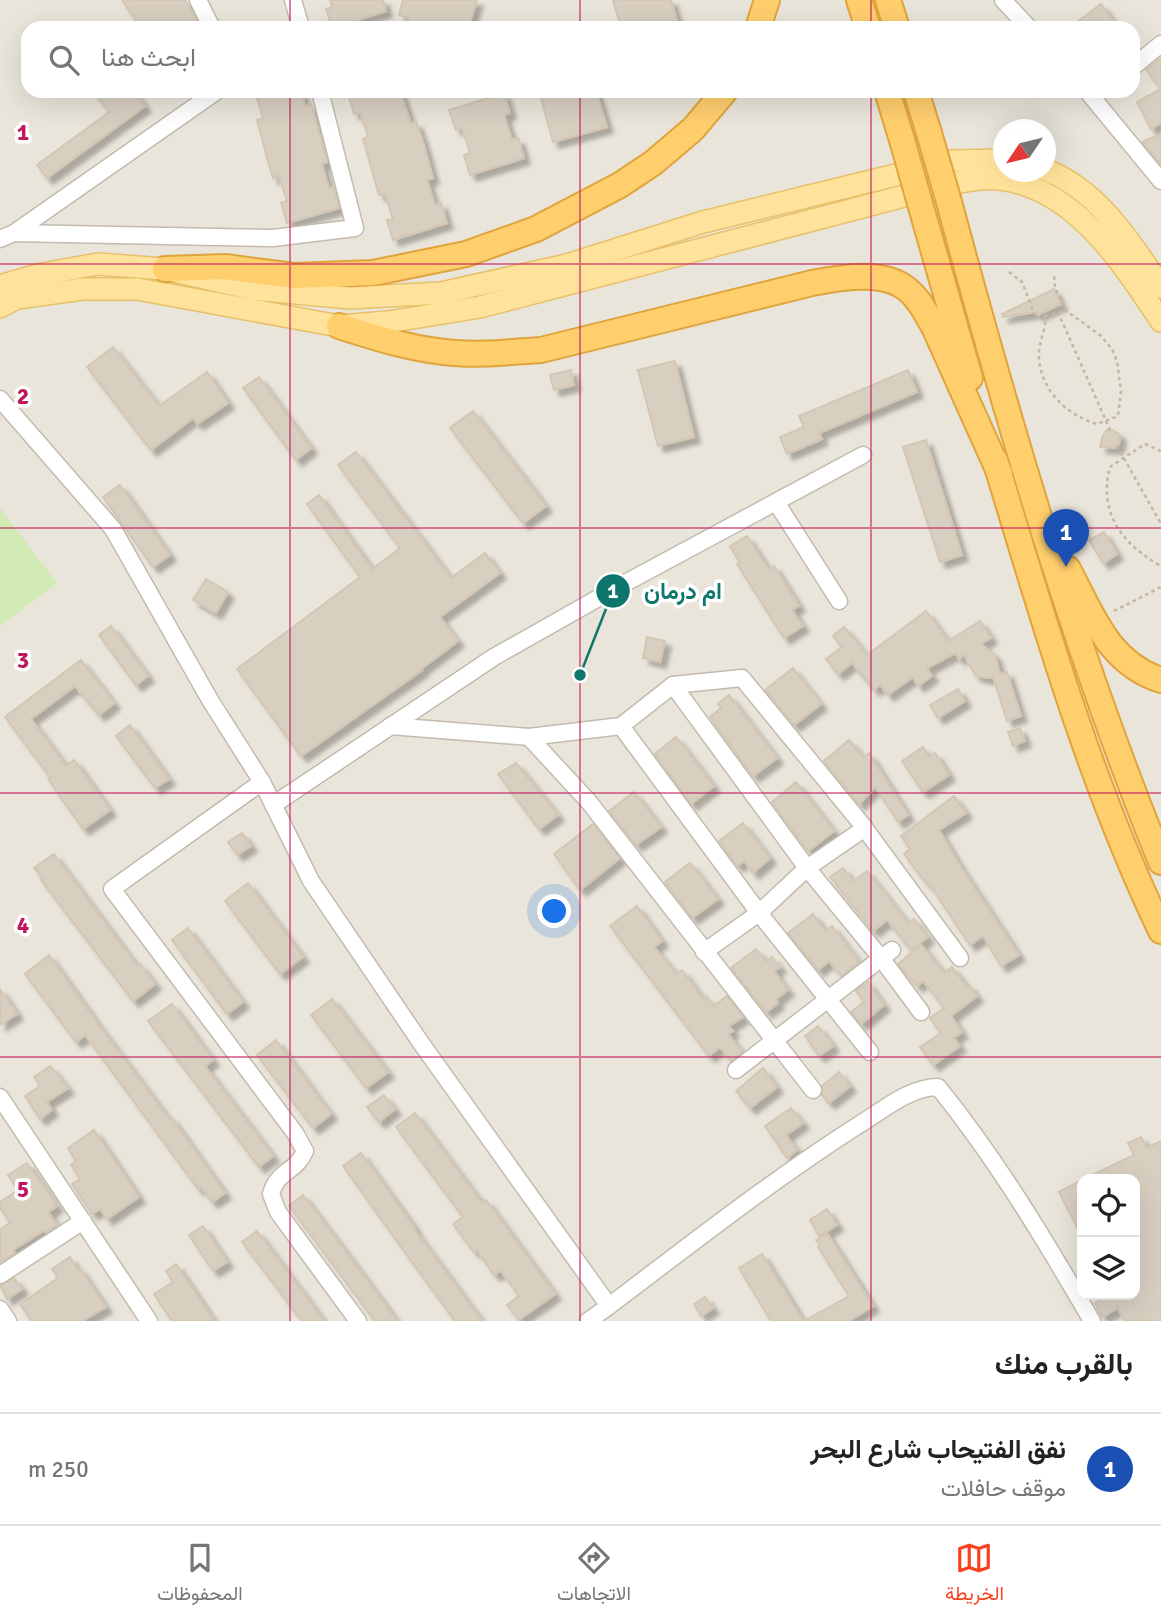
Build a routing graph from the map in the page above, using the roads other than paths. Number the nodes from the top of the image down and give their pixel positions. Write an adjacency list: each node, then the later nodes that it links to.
1 (198, 0): 7 (street)
2 (293, 0): 8 (street)
3 (767, 0): 9 (highway)
4 (859, 0): 10 (highway)
5 (888, 0): 11 (highway)
6 (1003, 0): 12 (street)
7 (208, 21)
8 (300, 21)
9 (760, 21)
10 (866, 21)
11 (895, 21)
12 (1022, 21)
13 (1161, 44): 14 (street)
14 (1140, 61)
15 (207, 98): 24 (street)
16 (322, 98): 24 (street)
17 (719, 98): 25 (highway)
18 (889, 98): 33 (highway, bridge)
19 (918, 98): 35 (highway, bridge)
20 (1097, 98): 23 (street)
21 (993, 160): 25 (main road)
22 (1056, 177): 27 (main road)
23 (1161, 181)
24 (7, 236)
25 (165, 269): 26 (main road)
26 (0, 286)
27 (1161, 287)
28 (0, 307): 30 (main road)
29 (1161, 321): 30 (main road)
30 (339, 326): 33 (highway)
31 (0, 399): 42 (street)
32 (863, 455): 34 (street)
33 (1000, 474): 48 (highway)
34 (775, 502): 36 (street); 39 (street)
35 (1040, 515): 37 (highway); 45 (highway)
36 (839, 601)
37 (1161, 680)
38 (673, 685): 40 (street); 44 (street); 46 (street)
39 (390, 726): 41 (street); 43 (street)
40 (621, 726): 41 (street); 47 (street)
41 (529, 737): 49 (street)
42 (262, 782): 43 (street); 65 (street)
43 (274, 805): 61 (street)
44 (865, 828): 46 (street); 51 (street)
45 (1161, 862)
46 (807, 868): 47 (street); 50 (street)
47 (759, 913): 49 (street); 52 (street)
48 (1161, 931)
49 (704, 952): 54 (street)
50 (887, 954): 52 (street); 53 (street)
51 (960, 958)
52 (827, 999): 54 (street); 55 (street)
53 (921, 1012)
54 (774, 1041): 56 (street); 57 (street)
55 (870, 1052)
56 (736, 1070)
57 (813, 1090)
58 (0, 1097): 59 (street)
59 (83, 1221): 60 (street); 64 (street)
60 (0, 1275)
61 (609, 1306): 66 (street); 67 (street)
62 (0, 1309): 63 (street)
63 (8, 1321)
64 (149, 1321)
65 (358, 1321)
66 (588, 1321)
67 (1092, 1321)

